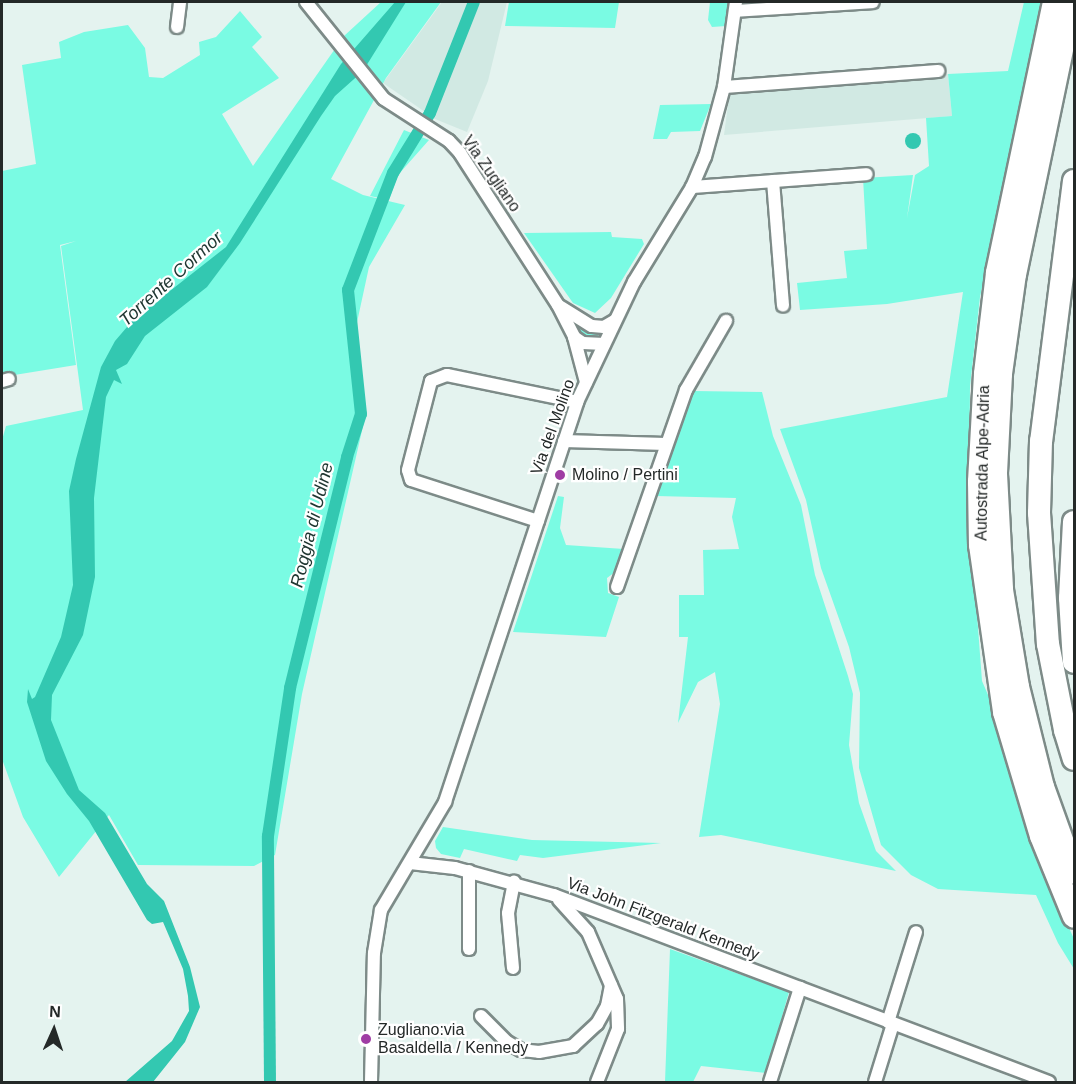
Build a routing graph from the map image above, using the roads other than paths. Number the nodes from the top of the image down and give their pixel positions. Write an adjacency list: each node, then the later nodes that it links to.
1 (180, 2): 7 (street)
2 (306, 2): 15 (street, Via Zugliano)
3 (873, 2): 6 (street, Via del Molino)
4 (1054, 2): 36 (highway, Autostrada Alpe-Adria)
5 (1072, 2): 33 (highway, Autostrada Alpe-Adria)
6 (735, 6): 9 (street, Via del Molino)
7 (177, 27)
8 (938, 71): 9 (street)
9 (724, 87): 13 (street, Via del Molino)
10 (867, 174): 11 (street)
11 (773, 181): 13 (street); 16 (street)
12 (1074, 181): 30 (highway)
13 (692, 187): 17 (street, Via del Molino)
14 (1074, 274): 29 (highway)
15 (558, 305): 17 (street, Via Zugliano); 19 (street, Via Zugliano)
16 (783, 306)
17 (614, 321): 20 (street, Via del Molino)
18 (726, 321): 24 (street)
19 (574, 338): 20 (street); 21 (street, Via Zugliano)
20 (604, 344): 21 (street, Via del Molino)
21 (586, 382): 22 (street, Via del Molino)
22 (577, 402): 23 (street, Via del Molino); 25 (street)
23 (564, 441): 24 (street); 25 (street, Via del Molino)
24 (666, 444): 27 (street)
25 (538, 521): 31 (street, Via del Molino)
26 (1074, 522): 28 (highway)
27 (616, 587)
28 (1074, 662)
29 (1074, 706)
30 (1074, 759)
31 (410, 862): 32 (street, Via John Fitzgerald Kennedy); 44 (street, Via del Molino)
32 (469, 871): 34 (street, Via John Fitzgerald Kennedy); 38 (street)
33 (1074, 873)
34 (514, 882): 35 (street, Via John Fitzgerald Kennedy); 39 (street)
35 (554, 895): 40 (street); 41 (street, Via John Fitzgerald Kennedy)
36 (1074, 917)
37 (916, 932): 43 (street)
38 (469, 949)
39 (513, 968)
40 (611, 984): 42 (street); 45 (street)
41 (800, 988): 43 (street, Via John Fitzgerald Kennedy); 46 (street)
42 (481, 1016)
43 (890, 1023): 47 (street); 48 (street, Via John Fitzgerald Kennedy)
44 (372, 1083)
45 (597, 1083)
46 (770, 1083)
47 (875, 1083)
48 (1049, 1083)

